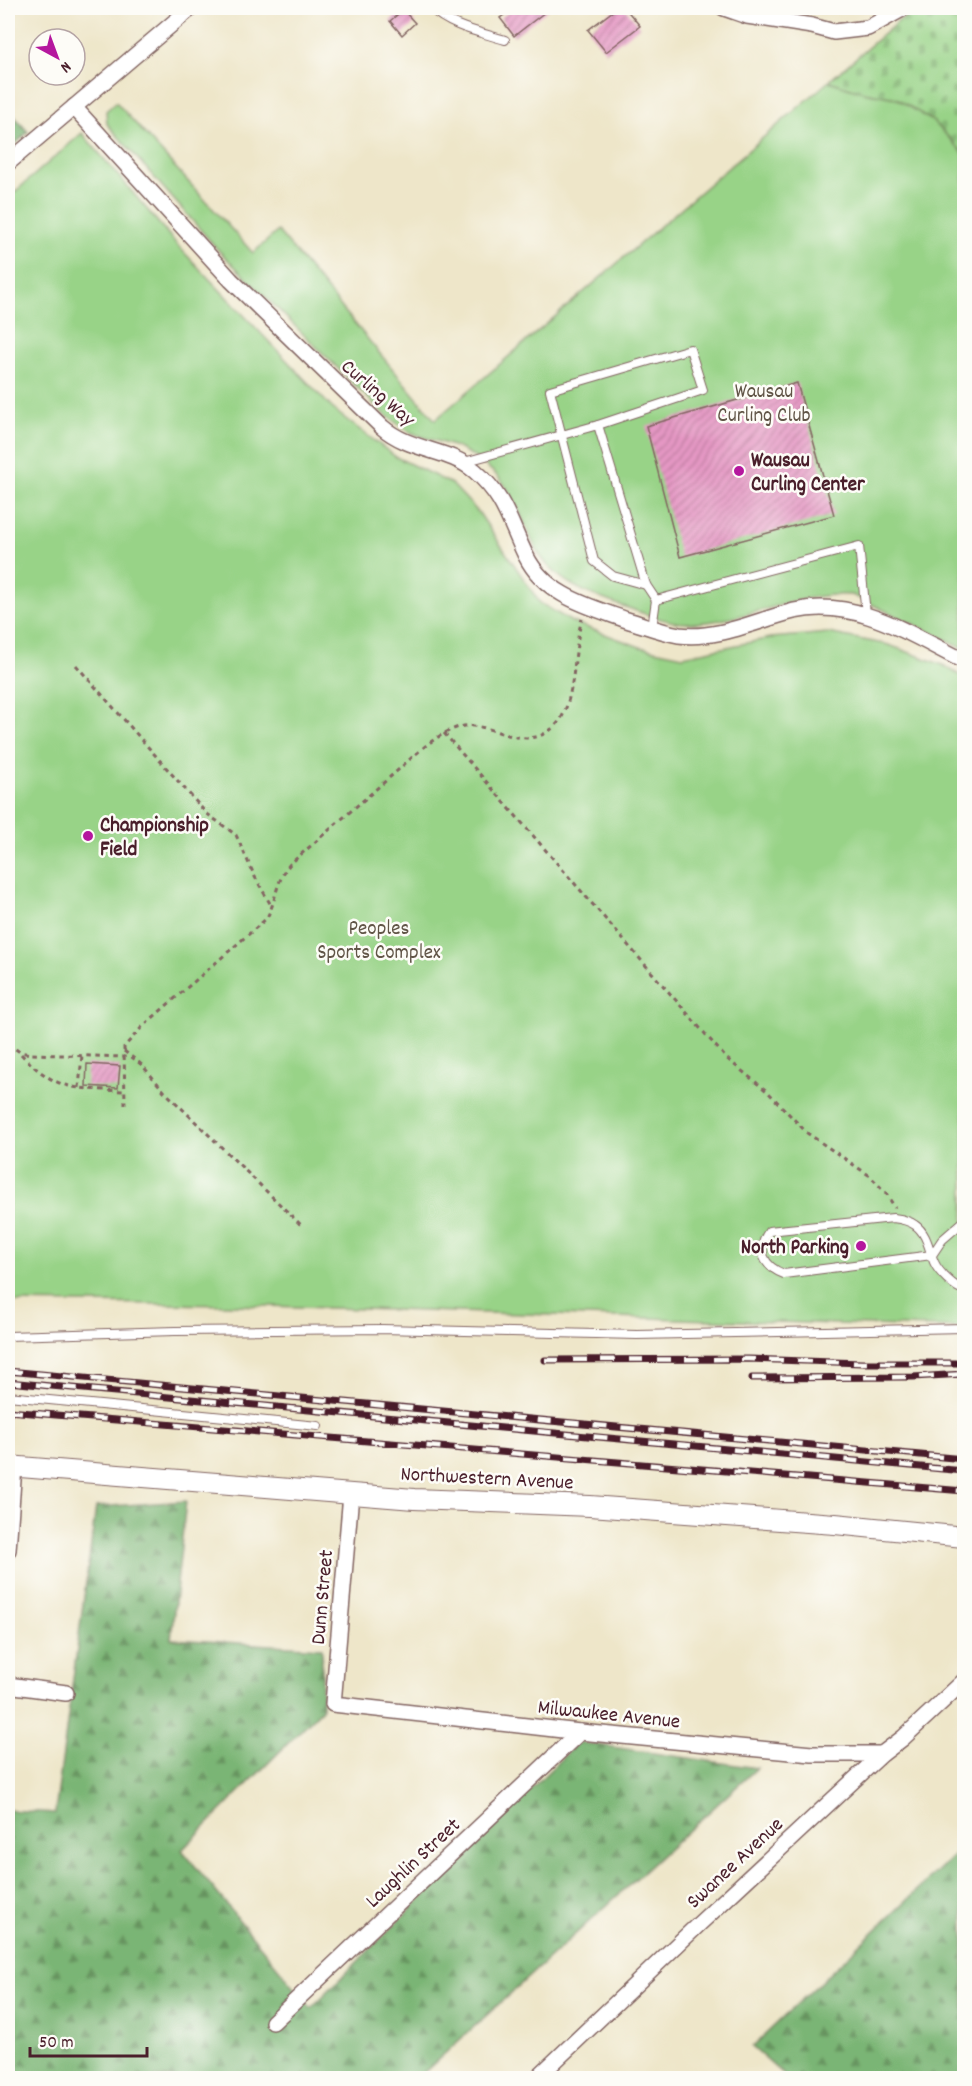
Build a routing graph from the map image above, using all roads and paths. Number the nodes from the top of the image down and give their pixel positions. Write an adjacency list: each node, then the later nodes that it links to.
1 (191, 8): 6 (street)
2 (431, 8): 5 (lane)
3 (724, 8): 4 (street)
4 (904, 8)
5 (505, 40)
6 (74, 107): 7 (street); 10 (street, Curling Way)
7 (8, 164)
8 (598, 425): 9 (lane); 9 (lane); 11 (lane)
9 (562, 436): 10 (lane); 11 (lane)
10 (463, 463): 13 (street, Curling Way)
11 (646, 585): 12 (lane)
12 (656, 600): 14 (lane); 15 (lane)
13 (587, 606): 15 (street, Curling Way); 18 (path)
14 (866, 614): 15 (street, Curling Way); 16 (street, Curling Way)
15 (652, 628)
16 (964, 661)
17 (76, 665): 19 (path)
18 (444, 733): 19 (path); 28 (path)
19 (272, 907): 21 (path)
20 (8, 1044): 22 (path)
21 (124, 1051): 24 (path); 30 (path)
22 (20, 1052): 23 (path); 25 (path)
23 (82, 1056): 24 (path); 25 (path)
24 (123, 1057): 26 (path)
25 (79, 1088): 26 (path)
26 (124, 1091): 27 (path)
27 (125, 1105)
28 (902, 1220): 31 (lane); 31 (lane)
29 (964, 1221): 31 (lane)
30 (303, 1227)
31 (932, 1255): 32 (lane)
32 (964, 1290)
33 (964, 1328): 34 (lane)
34 (8, 1336)
35 (8, 1396): 36 (lane)
36 (318, 1426)
37 (11, 1466): 38 (street, Northwestern Avenue); 40 (street)
38 (351, 1494): 39 (street, Northwestern Avenue); 44 (street, Dunn Street)
39 (964, 1537)
40 (8, 1550)
41 (964, 1681): 46 (street, Swanee Avenue)
42 (8, 1686): 43 (street)
43 (66, 1693)
44 (333, 1704): 45 (street, Milwaukee Avenue)
45 (580, 1732): 46 (street, Milwaukee Avenue); 47 (street, Laughlin Street)
46 (882, 1754): 48 (street, Swanee Avenue)
47 (273, 2022)
48 (537, 2079)

